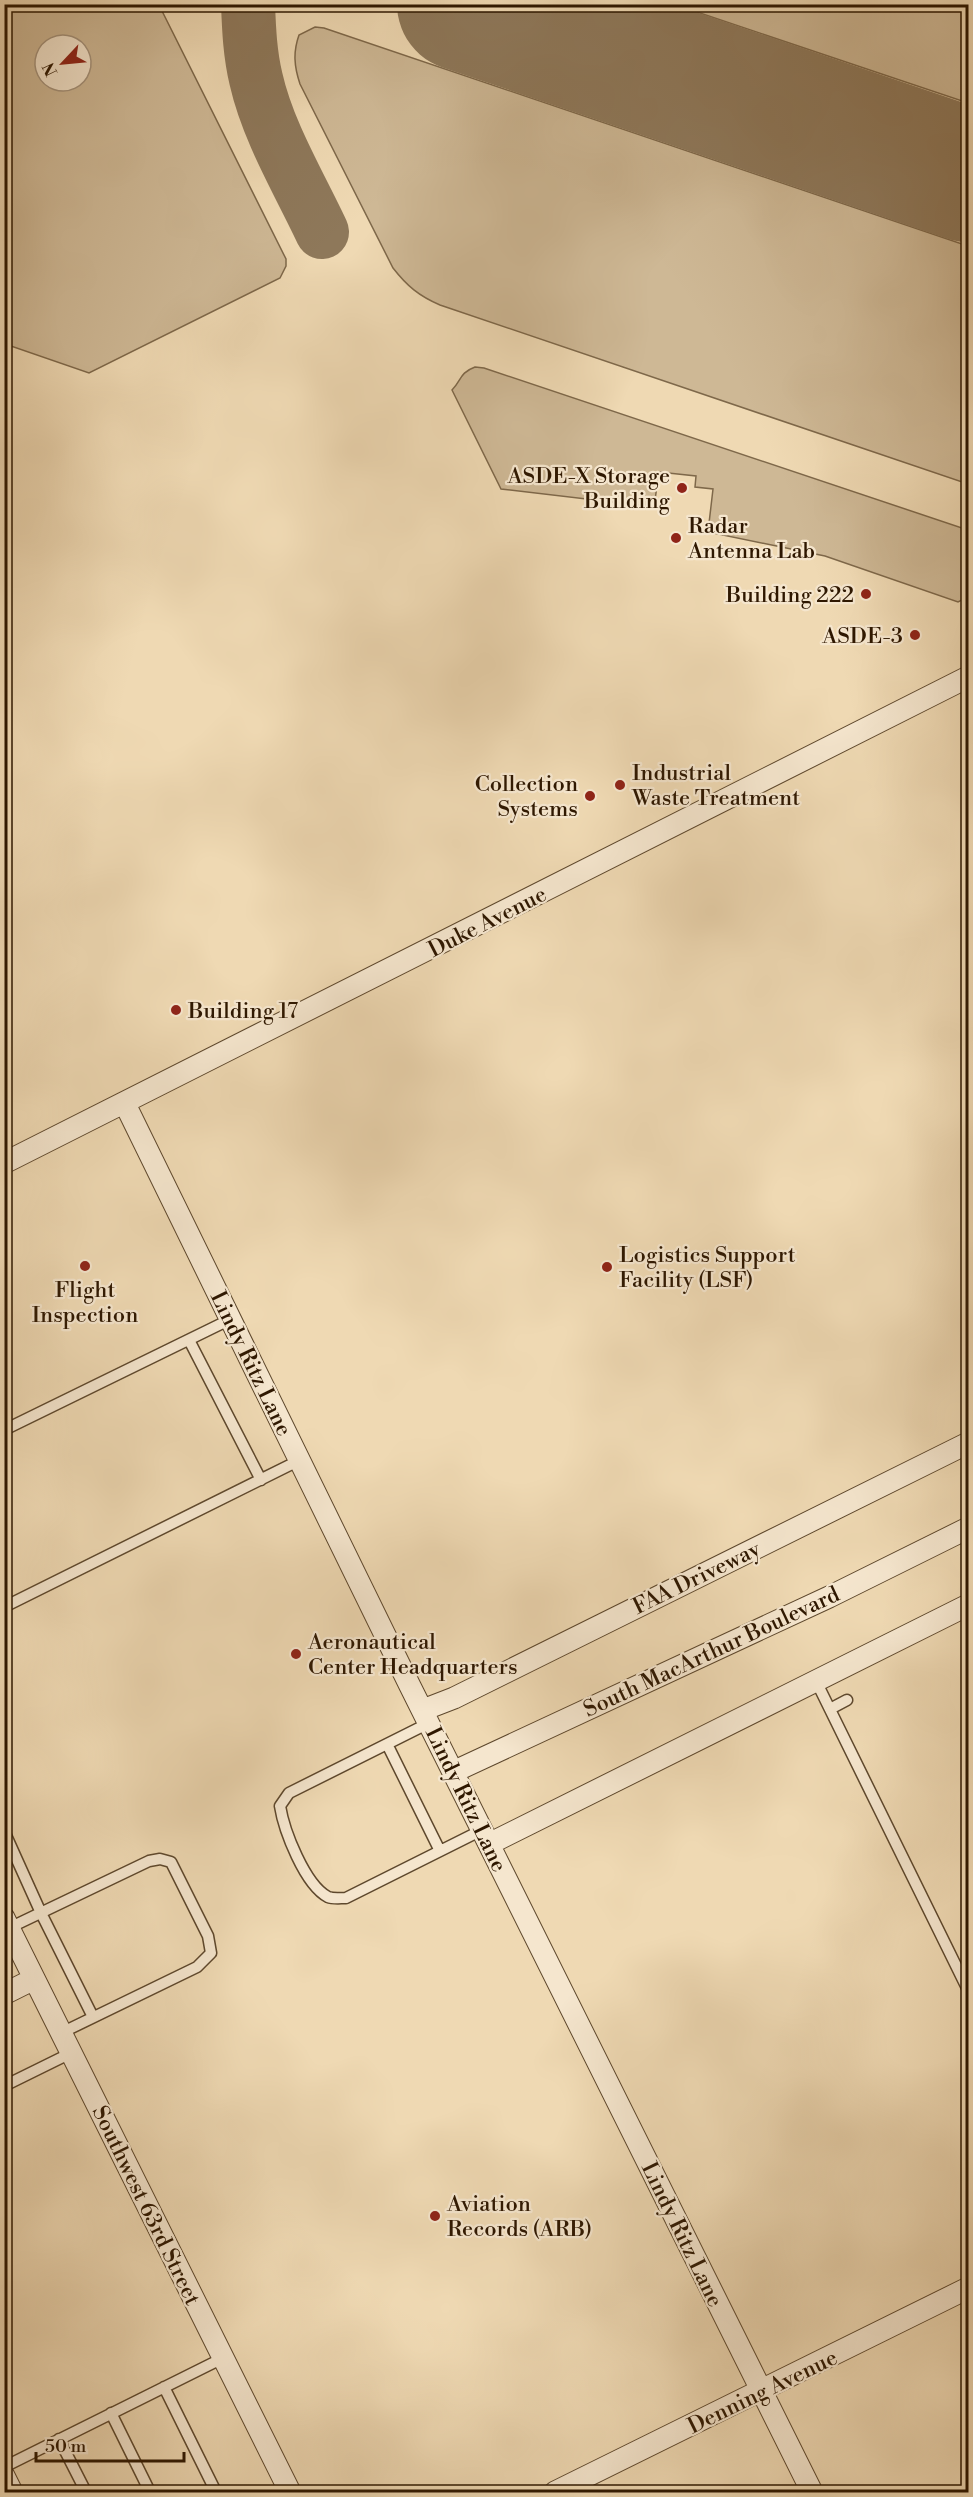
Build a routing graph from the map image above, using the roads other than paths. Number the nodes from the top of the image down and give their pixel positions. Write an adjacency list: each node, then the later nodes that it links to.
1 (969, 677): 2 (street, Duke Avenue)
2 (125, 1104): 3 (street, Duke Avenue); 4 (street, Lindy Ritz Lane)
3 (4, 1163)
4 (231, 1319): 5 (lane); 8 (street, Lindy Ritz Lane)
5 (189, 1340): 6 (lane); 9 (lane)
6 (4, 1430)
7 (969, 1443): 16 (street, FAA Driveway)
8 (300, 1460): 9 (lane); 16 (street, Lindy Ritz Lane)
9 (261, 1480): 12 (lane)
10 (969, 1528): 18 (street, South MacArthur Boulevard)
11 (969, 1605): 13 (street)
12 (4, 1607)
13 (816, 1681): 15 (lane); 20 (street)
14 (847, 1700): 15 (lane)
15 (830, 1709): 25 (lane)
16 (426, 1717): 17 (lane); 18 (street, Lindy Ritz Lane)
17 (387, 1744): 21 (lane); 21 (lane)
18 (453, 1772): 20 (street, Lindy Ritz Lane)
19 (4, 1831): 22 (lane)
20 (485, 1837): 21 (lane); 34 (street, Lindy Ritz Lane)
21 (440, 1851)
22 (41, 1913): 23 (lane); 27 (lane); 27 (lane)
23 (6, 1921): 24 (street, Southwest 63rd Street)
24 (34, 1979): 26 (street); 28 (street, Southwest 63rd Street)
25 (969, 1990)
26 (4, 1994)
27 (93, 2017): 28 (lane)
28 (61, 2033): 29 (street, Southwest 63rd Street)
29 (71, 2053): 30 (lane); 32 (street, Southwest 63rd Street)
30 (4, 2086)
31 (969, 2288): 34 (street, Denning Avenue)
32 (223, 2358): 33 (lane); 43 (street, Southwest 63rd Street)
33 (164, 2387): 35 (lane); 42 (lane)
34 (761, 2391): 44 (street, Denning Avenue); 45 (street, Lindy Ritz Lane)
35 (111, 2413): 36 (lane); 41 (lane)
36 (59, 2439): 37 (lane); 40 (lane)
37 (4, 2467)
38 (4, 2476): 39 (street)
39 (12, 2493)
40 (86, 2493)
41 (150, 2493)
42 (216, 2493)
43 (290, 2493)
44 (555, 2493)
45 (812, 2493)

